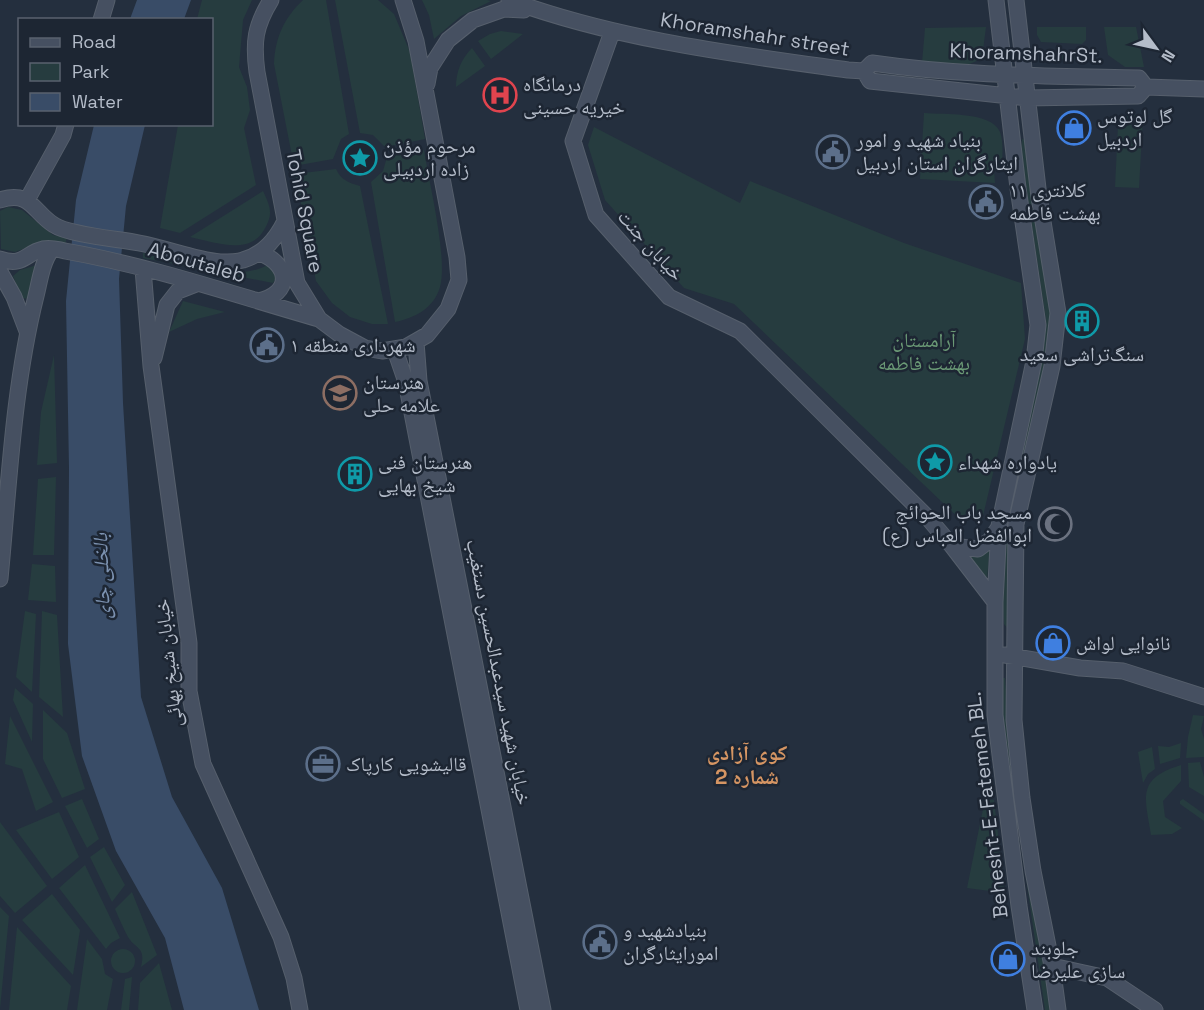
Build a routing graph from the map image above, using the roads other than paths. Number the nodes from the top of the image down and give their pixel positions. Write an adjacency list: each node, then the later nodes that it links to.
1 (107, 0): 8 (main road)
2 (271, 0): 21 (main road, Tohid Square)
3 (403, 0): 15 (main road, Tohid Square)
4 (509, 0): 7 (main road, Khoramshahr street)
5 (996, 0): 11 (main road, Behesht-E-Fatemeh BL.)
6 (1016, 0): 12 (main road, Behesht-E-Fatemeh BL.)
7 (536, 10): 9 (main road, Khoramshahr street); 15 (main road, Khoramshahr street)
8 (102, 18)
9 (612, 32): 10 (main road, Khoramshahr street); 37 (main road, خیابان جنت)
10 (864, 71): 11 (main road, KhoramshahrSt.); 16 (main road, KhoramshahrSt.)
11 (1005, 75): 12 (main road, KhoramshahrSt.); 16 (main road, Behesht-E-Fatemeh BL.)
12 (1024, 76): 13 (main road, KhoramshahrSt.); 17 (main road, Behesht-E-Fatemeh BL.)
13 (1146, 87): 14 (main road); 17 (main road, KhoramshahrSt.)
14 (1204, 88)
15 (425, 90): 31 (main road, Tohid Square)
16 (1008, 96): 17 (main road, KhoramshahrSt.); 34 (main road, Behesht-E-Fatemeh BL.)
17 (1027, 98): 35 (main road, Behesht-E-Fatemeh BL.)
18 (65, 126): 20 (main road)
19 (0, 200): 20 (main road)
20 (27, 201): 23 (main road, Aboutaleb)
21 (285, 221): 23 (main road, Aboutaleb); 29 (main road, Tohid Square)
22 (58, 250): 24 (main road); 25 (main road, Aboutaleb); 30 (main road)
23 (260, 253): 28 (main road)
24 (0, 259)
25 (140, 267): 27 (main road, Aboutaleb); 33 (main road, خیابان شیخ بهائی)
26 (0, 272): 30 (main road)
27 (196, 284): 28 (main road, Aboutaleb); 33 (main road, خیابان شیخ بهائی)
28 (258, 301): 29 (main road, Aboutaleb)
29 (319, 319): 32 (main road, Tohid Square)
30 (27, 331): 38 (main road)
31 (416, 342): 32 (main road, Tohid Square); 46 (main road, خیابان شهید سیدعبدالحسین دستغیب)
32 (394, 350): 45 (main road, خیابان شهید سیدعبدالحسین دستغیب)
33 (151, 366): 44 (main road, خیابان شیخ بهائی)
34 (1009, 479): 35 (main road); 36 (main road, Behesht-E-Fatemeh BL.)
35 (1024, 482): 41 (main road, Behesht-E-Fatemeh BL.)
36 (999, 526): 37 (main road); 39 (main road, Behesht-E-Fatemeh BL.)
37 (952, 546): 39 (main road, خیابان جنت)
38 (0, 579)
39 (995, 602): 40 (main road, Behesht-E-Fatemeh BL.)
40 (994, 654): 41 (main road); 47 (main road, Behesht-E-Fatemeh BL.)
41 (1014, 656): 42 (main road); 43 (main road, Behesht-E-Fatemeh BL.)
42 (1204, 697)
43 (1052, 966): 48 (main road, Behesht-E-Fatemeh BL.); 49 (main road)
44 (300, 1010)
45 (528, 1010)
46 (543, 1010)
47 (1035, 1010)
48 (1058, 1010)
49 (1155, 1010)

